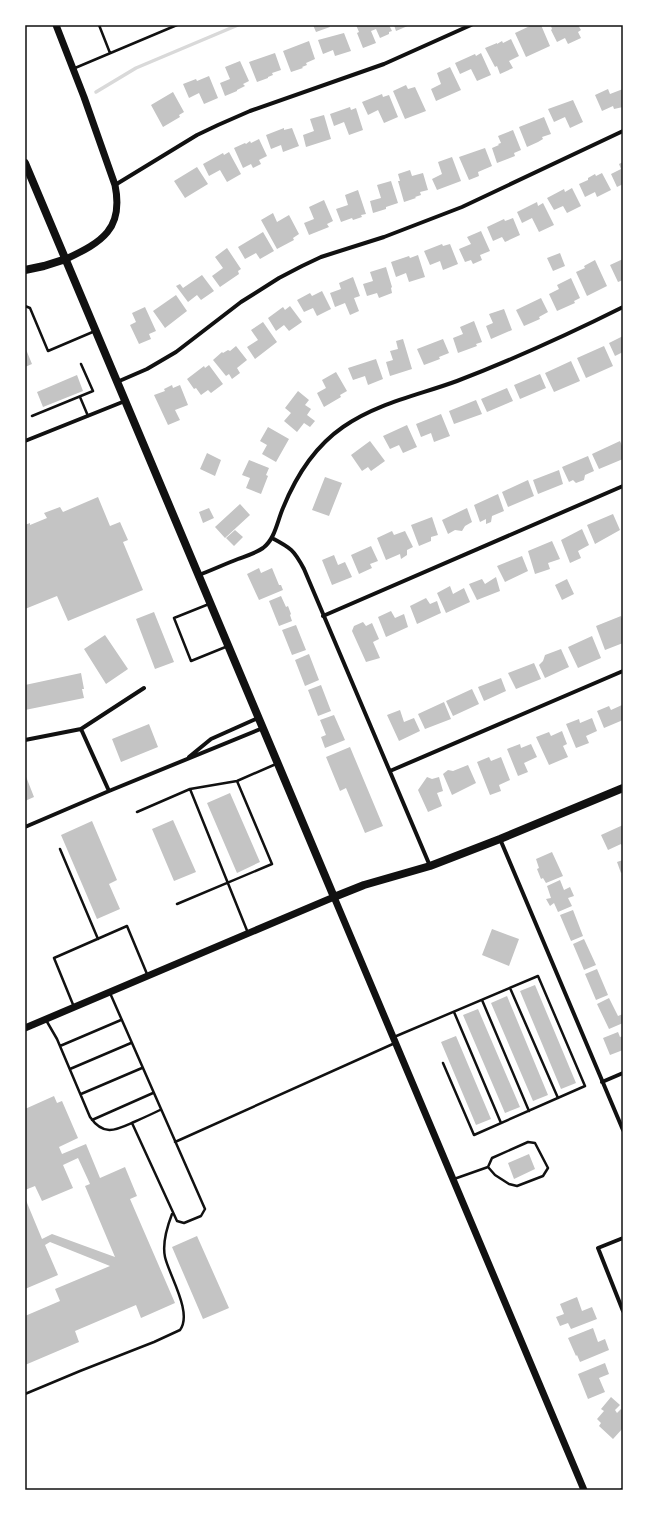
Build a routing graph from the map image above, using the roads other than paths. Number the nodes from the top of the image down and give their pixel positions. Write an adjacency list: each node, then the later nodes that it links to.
1 (56, 25): 6 (street)
2 (98, 25): 5 (lane)
3 (177, 25): 5 (lane)
4 (471, 25): 9 (street)
5 (110, 54): 6 (lane)
6 (73, 69): 9 (street)
7 (623, 131): 16 (street)
8 (25, 164): 10 (main road)
9 (115, 185): 10 (street)
10 (66, 259): 11 (main road); 14 (main road)
11 (25, 270)
12 (25, 306): 14 (lane)
13 (623, 307): 23 (street)
14 (95, 331): 16 (main road)
15 (81, 364): 17 (lane)
16 (117, 382): 18 (main road)
17 (80, 397): 19 (lane); 20 (lane)
18 (125, 401): 20 (street); 24 (main road)
19 (32, 416)
20 (88, 416): 21 (street)
21 (25, 441)
22 (623, 486): 26 (street)
23 (272, 538): 24 (street); 26 (street)
24 (199, 575): 25 (main road)
25 (210, 603): 27 (main road); 27 (lane)
26 (323, 616): 36 (street)
27 (228, 646): 30 (main road)
28 (623, 671): 36 (street)
29 (144, 688): 32 (street)
30 (258, 718): 31 (main road); 34 (street)
31 (263, 728): 34 (street); 35 (main road)
32 (81, 729): 33 (street); 40 (street)
33 (25, 740)
34 (185, 760): 40 (street)
35 (278, 763): 37 (lane); 47 (main road)
36 (390, 771): 45 (street)
37 (237, 781): 39 (lane); 46 (lane)
38 (623, 788): 43 (main road)
39 (190, 789): 41 (lane); 46 (lane)
40 (109, 791): 42 (street)
41 (138, 812)
42 (25, 828)
43 (500, 839): 45 (main road); 67 (street)
44 (60, 849): 50 (lane)
45 (430, 866): 47 (main road)
46 (228, 883): 48 (lane); 49 (lane)
47 (334, 897): 49 (street); 60 (street)
48 (177, 904)
49 (249, 933): 51 (street)
50 (98, 938): 51 (lane); 55 (lane)
51 (148, 976): 53 (street)
52 (510, 988): 54 (lane); 70 (lane); 70 (lane)
53 (110, 992): 55 (street); 58 (lane)
54 (482, 1000): 56 (lane); 72 (lane)
55 (75, 1007): 57 (street)
56 (454, 1012): 60 (lane); 75 (lane)
57 (46, 1019): 59 (street); 62 (lane)
58 (121, 1020): 61 (lane); 62 (lane)
59 (25, 1028)
60 (395, 1040): 77 (lane); 79 (street)
61 (131, 1043): 64 (lane); 65 (lane)
62 (60, 1046): 65 (lane)
63 (443, 1063): 75 (lane)
64 (142, 1068): 68 (lane); 69 (lane)
65 (70, 1069): 69 (lane)
66 (623, 1073): 67 (street)
67 (602, 1082): 76 (street)
68 (153, 1093): 71 (lane); 73 (lane)
69 (81, 1094): 73 (lane)
70 (558, 1098): 72 (lane)
71 (161, 1110): 74 (lane); 77 (lane)
72 (529, 1111): 75 (lane)
73 (92, 1120): 74 (lane)
74 (132, 1123): 80 (lane)
75 (502, 1123)
76 (623, 1130)
77 (175, 1142): 80 (lane)
78 (488, 1167): 78 (lane); 79 (lane)
79 (454, 1179): 84 (street)
80 (172, 1214): 83 (lane)
81 (623, 1238): 82 (street)
82 (623, 1311)
83 (25, 1394)
84 (584, 1490)

